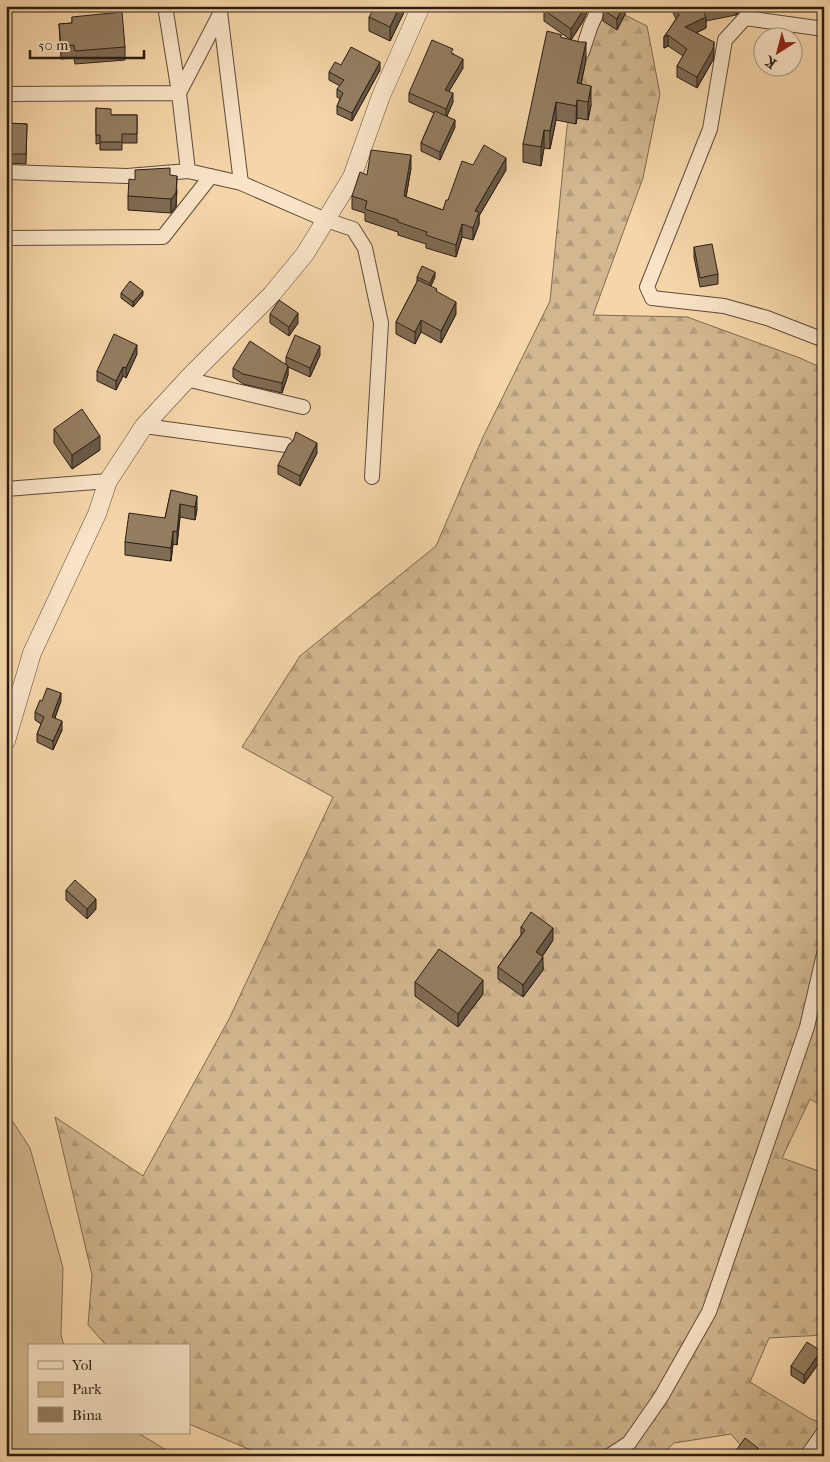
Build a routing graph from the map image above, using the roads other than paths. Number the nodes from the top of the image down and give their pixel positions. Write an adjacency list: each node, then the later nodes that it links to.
1 (165, 6): 7 (street)
2 (421, 6): 13 (street)
3 (600, 6): 6 (street)
4 (220, 10): 7 (street); 12 (street)
5 (824, 29): 15 (street)
6 (582, 52)
7 (179, 93): 8 (street); 10 (street)
8 (6, 94)
9 (6, 172): 10 (street)
10 (188, 172): 11 (street)
11 (211, 176): 12 (street); 14 (street)
12 (241, 183): 13 (street)
13 (326, 220): 16 (street); 20 (street)
14 (6, 238)
15 (824, 340)
16 (186, 379): 17 (street); 18 (street)
17 (303, 407)
18 (144, 426): 19 (street); 21 (street)
19 (286, 445)
20 (372, 477)
21 (108, 481): 22 (street); 23 (street)
22 (6, 489)
23 (6, 741)
24 (824, 954): 26 (street)
25 (824, 1432): 27 (street)
26 (609, 1456)
27 (807, 1456)

